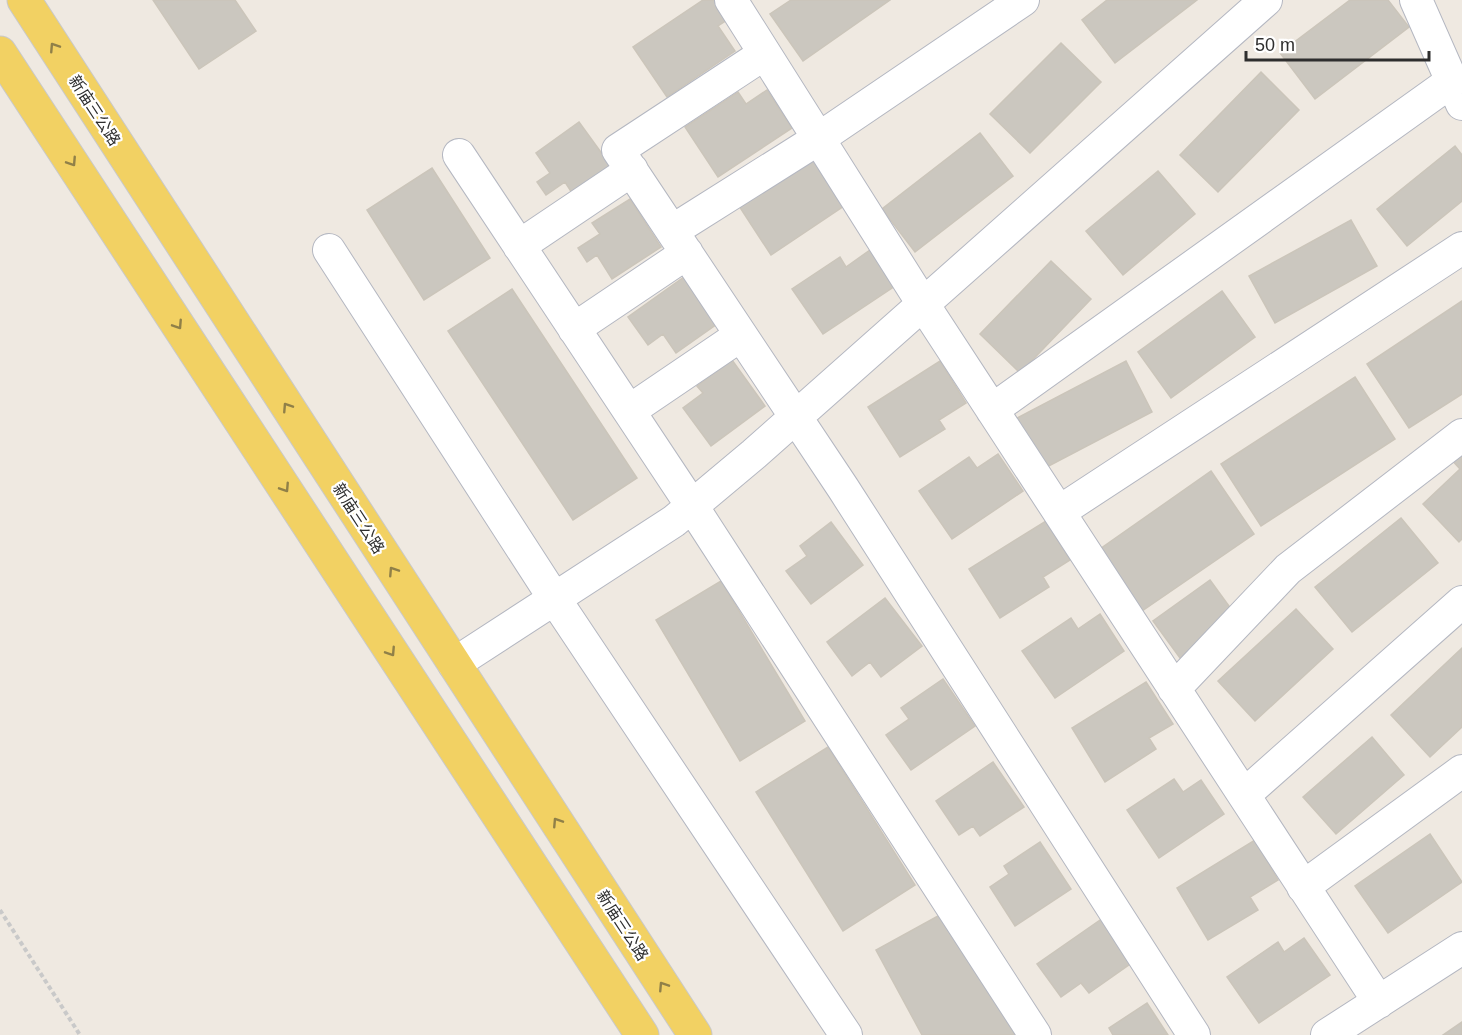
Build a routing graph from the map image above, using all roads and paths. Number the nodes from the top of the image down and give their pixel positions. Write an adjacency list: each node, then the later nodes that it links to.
1 (24, 0): 27 (main road, 新庙三公路, one-way to 1)
2 (730, 0): 7 (lane)
3 (1023, 0): 9 (lane)
4 (1266, 0): 16 (lane)
5 (1416, 0): 8 (lane)
6 (0, 53): 36 (main road, one-way to 36)
7 (764, 54): 9 (lane); 11 (lane)
8 (1455, 76): 19 (lane)
9 (818, 139): 12 (lane); 16 (lane)
10 (459, 155): 13 (lane)
11 (632, 171): 12 (lane); 13 (lane)
12 (679, 242): 17 (lane); 18 (lane)
13 (519, 246): 17 (lane)
14 (1462, 248): 24 (lane)
15 (329, 250): 25 (lane)
16 (923, 304): 19 (lane); 21 (lane)
17 (574, 329): 20 (lane)
18 (741, 335): 20 (lane); 21 (lane)
19 (992, 410): 24 (lane)
20 (629, 411): 23 (lane)
21 (796, 417): 23 (lane); 40 (lane)
22 (1462, 435): 28 (lane)
23 (692, 506): 25 (lane); 39 (lane)
24 (1059, 512): 28 (lane)
25 (554, 598): 27 (lane); 38 (lane)
26 (1462, 602): 30 (lane)
27 (454, 664): 37 (main road, 新庙三公路, one-way to 27)
28 (1174, 689): 30 (lane)
29 (1462, 771): 31 (lane)
30 (1244, 795): 31 (lane)
31 (1304, 887): 34 (lane)
32 (0, 910): 35 (path)
33 (1462, 948): 34 (lane)
34 (1379, 1002): 41 (lane)
35 (80, 1035)
36 (642, 1035)
37 (694, 1035)
38 (846, 1035)
39 (1035, 1035)
40 (1194, 1035)
41 (1327, 1035)

